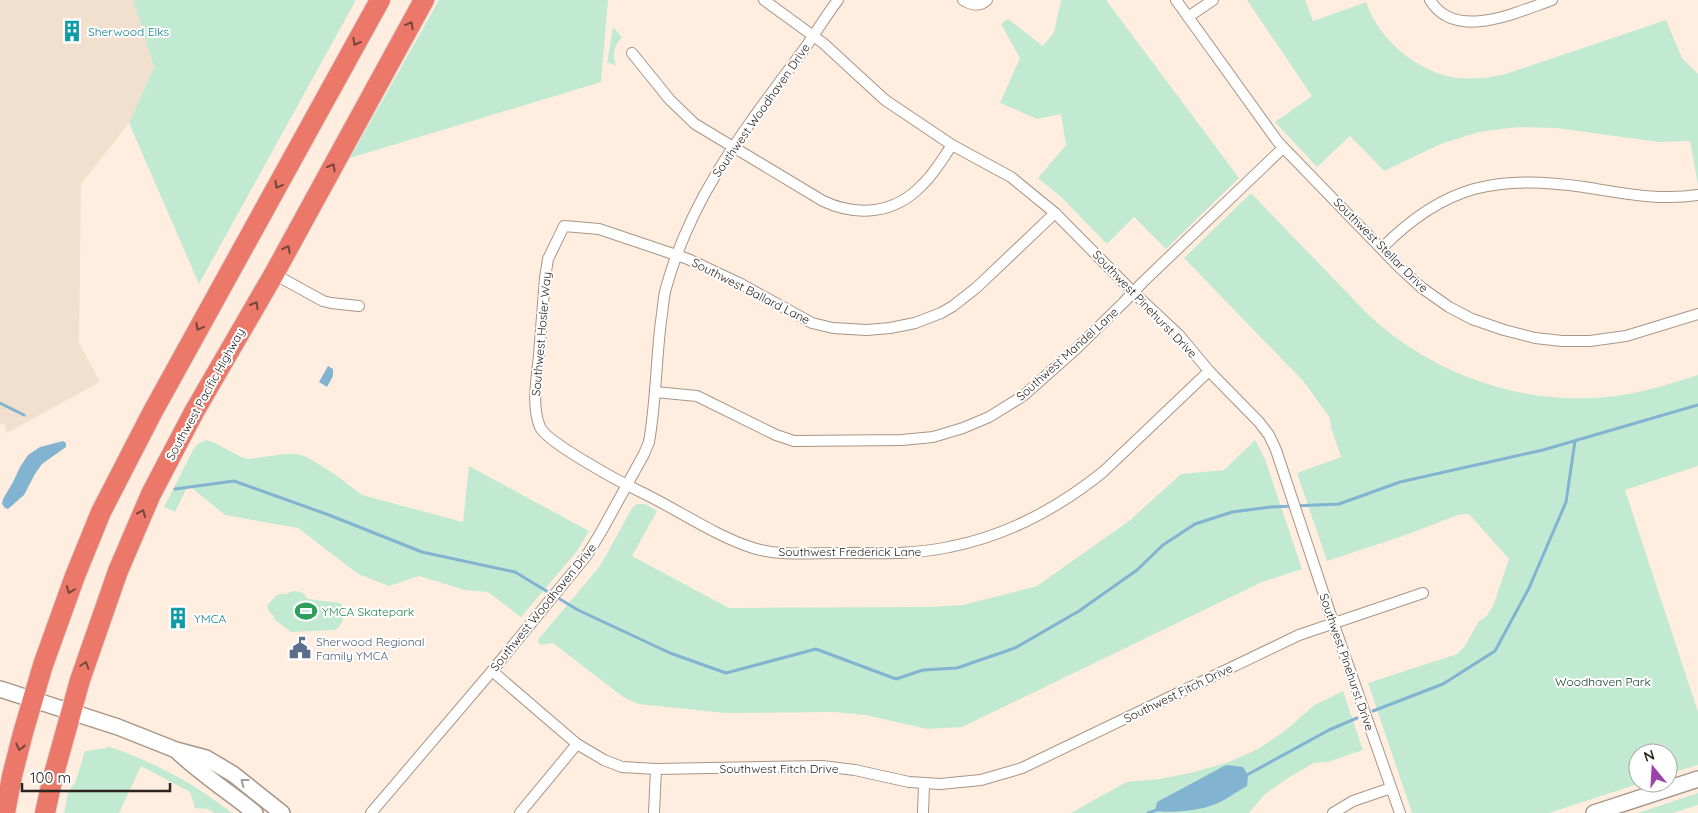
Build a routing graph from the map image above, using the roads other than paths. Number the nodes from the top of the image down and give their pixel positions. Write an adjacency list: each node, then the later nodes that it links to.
1 (380, 0): 32 (highway, one-way to 32)
2 (424, 0): 21 (highway, Southwest Pacific Highway, one-way to 2)
3 (764, 0): 12 (street, Southwest Pinehurst Drive)
4 (838, 0): 12 (street, Southwest Woodhaven Drive)
5 (963, 0): 6 (street)
6 (987, 0)
7 (1176, 0): 11 (street, Southwest Stellar Drive)
8 (1213, 0): 11 (street)
9 (1430, 0): 10 (street)
10 (1552, 0)
11 (1188, 17): 16 (street, Southwest Stellar Drive)
12 (813, 36): 14 (street, Southwest Pinehurst Drive); 15 (street, Southwest Woodhaven Drive)
13 (632, 53): 15 (street)
14 (952, 145): 15 (street); 18 (street, Southwest Pinehurst Drive)
15 (733, 146): 20 (street, Southwest Woodhaven Drive)
16 (1284, 148): 19 (street, Southwest Stellar Drive); 22 (street, Southwest Mandel Lane)
17 (1698, 196): 19 (street)
18 (1055, 213): 20 (street, Southwest Ballard Lane); 22 (street, Southwest Pinehurst Drive)
19 (1382, 248): 24 (street, Southwest Stellar Drive)
20 (676, 255): 26 (street, Southwest Woodhaven Drive); 27 (street, Southwest Hosler Way)
21 (274, 274): 23 (street); 33 (highway, Southwest Pacific Highway, one-way to 21)
22 (1133, 292): 25 (street, Southwest Pinehurst Drive); 26 (street, Southwest Mandel Lane)
23 (359, 306)
24 (1698, 314)
25 (1209, 371): 27 (street, Southwest Frederick Lane); 29 (street, Southwest Pinehurst Drive)
26 (655, 392): 27 (street, Southwest Woodhaven Drive)
27 (626, 485): 30 (street, Southwest Woodhaven Drive)
28 (1423, 592): 29 (street, Southwest Fitch Drive)
29 (1333, 622): 38 (street, Southwest Fitch Drive); 39 (street, Southwest Pinehurst Drive)
30 (492, 671): 34 (street, Southwest Fitch Drive); 44 (street, Southwest Woodhaven Drive)
31 (0, 689): 32 (main road)
32 (33, 700): 33 (main road); 40 (highway, one-way to 40)
33 (71, 712): 35 (main road); 41 (highway, Southwest Pacific Highway)
34 (577, 744): 36 (street, Southwest Fitch Drive); 45 (street)
35 (176, 750): 42 (main road); 43 (main road, one-way to 35)
36 (656, 769): 38 (street, Southwest Fitch Drive); 46 (street)
37 (1698, 778): 50 (main road)
38 (924, 784): 47 (street)
39 (1391, 788): 48 (street); 49 (street, Southwest Pinehurst Drive)
40 (6, 813)
41 (45, 813)
42 (255, 813)
43 (282, 813)
44 (371, 813)
45 (520, 813)
46 (654, 813)
47 (923, 813)
48 (1332, 813)
49 (1400, 813)
50 (1594, 813)

